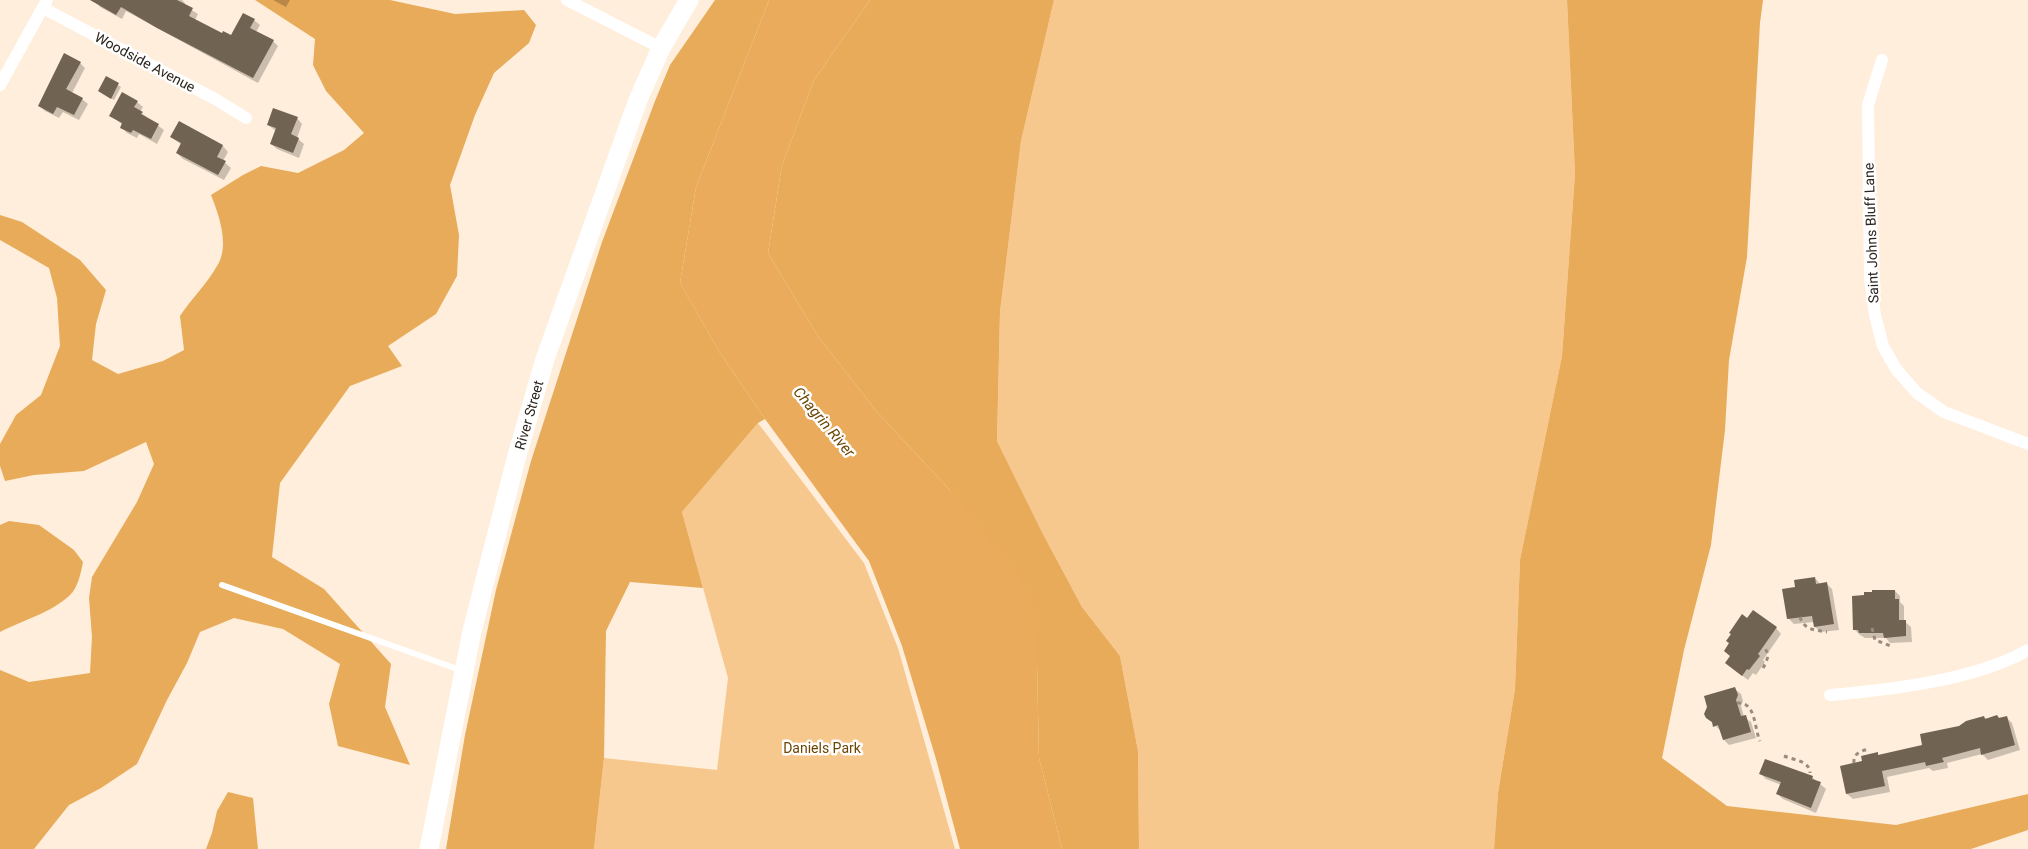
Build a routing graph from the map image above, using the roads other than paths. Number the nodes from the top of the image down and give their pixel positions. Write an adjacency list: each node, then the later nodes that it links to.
1 (567, 0): 4 (street)
2 (689, 0): 4 (main road, River Street)
3 (45, 4): 6 (street); 7 (street, Woodside Avenue)
4 (661, 48): 11 (main road, River Street)
5 (1882, 60): 8 (street, Saint Johns Bluff Lane)
6 (0, 85)
7 (246, 118)
8 (2028, 444)
9 (222, 584): 11 (lane)
10 (2028, 650): 12 (street)
11 (464, 672): 13 (main road, River Street)
12 (1830, 695)
13 (429, 849)

